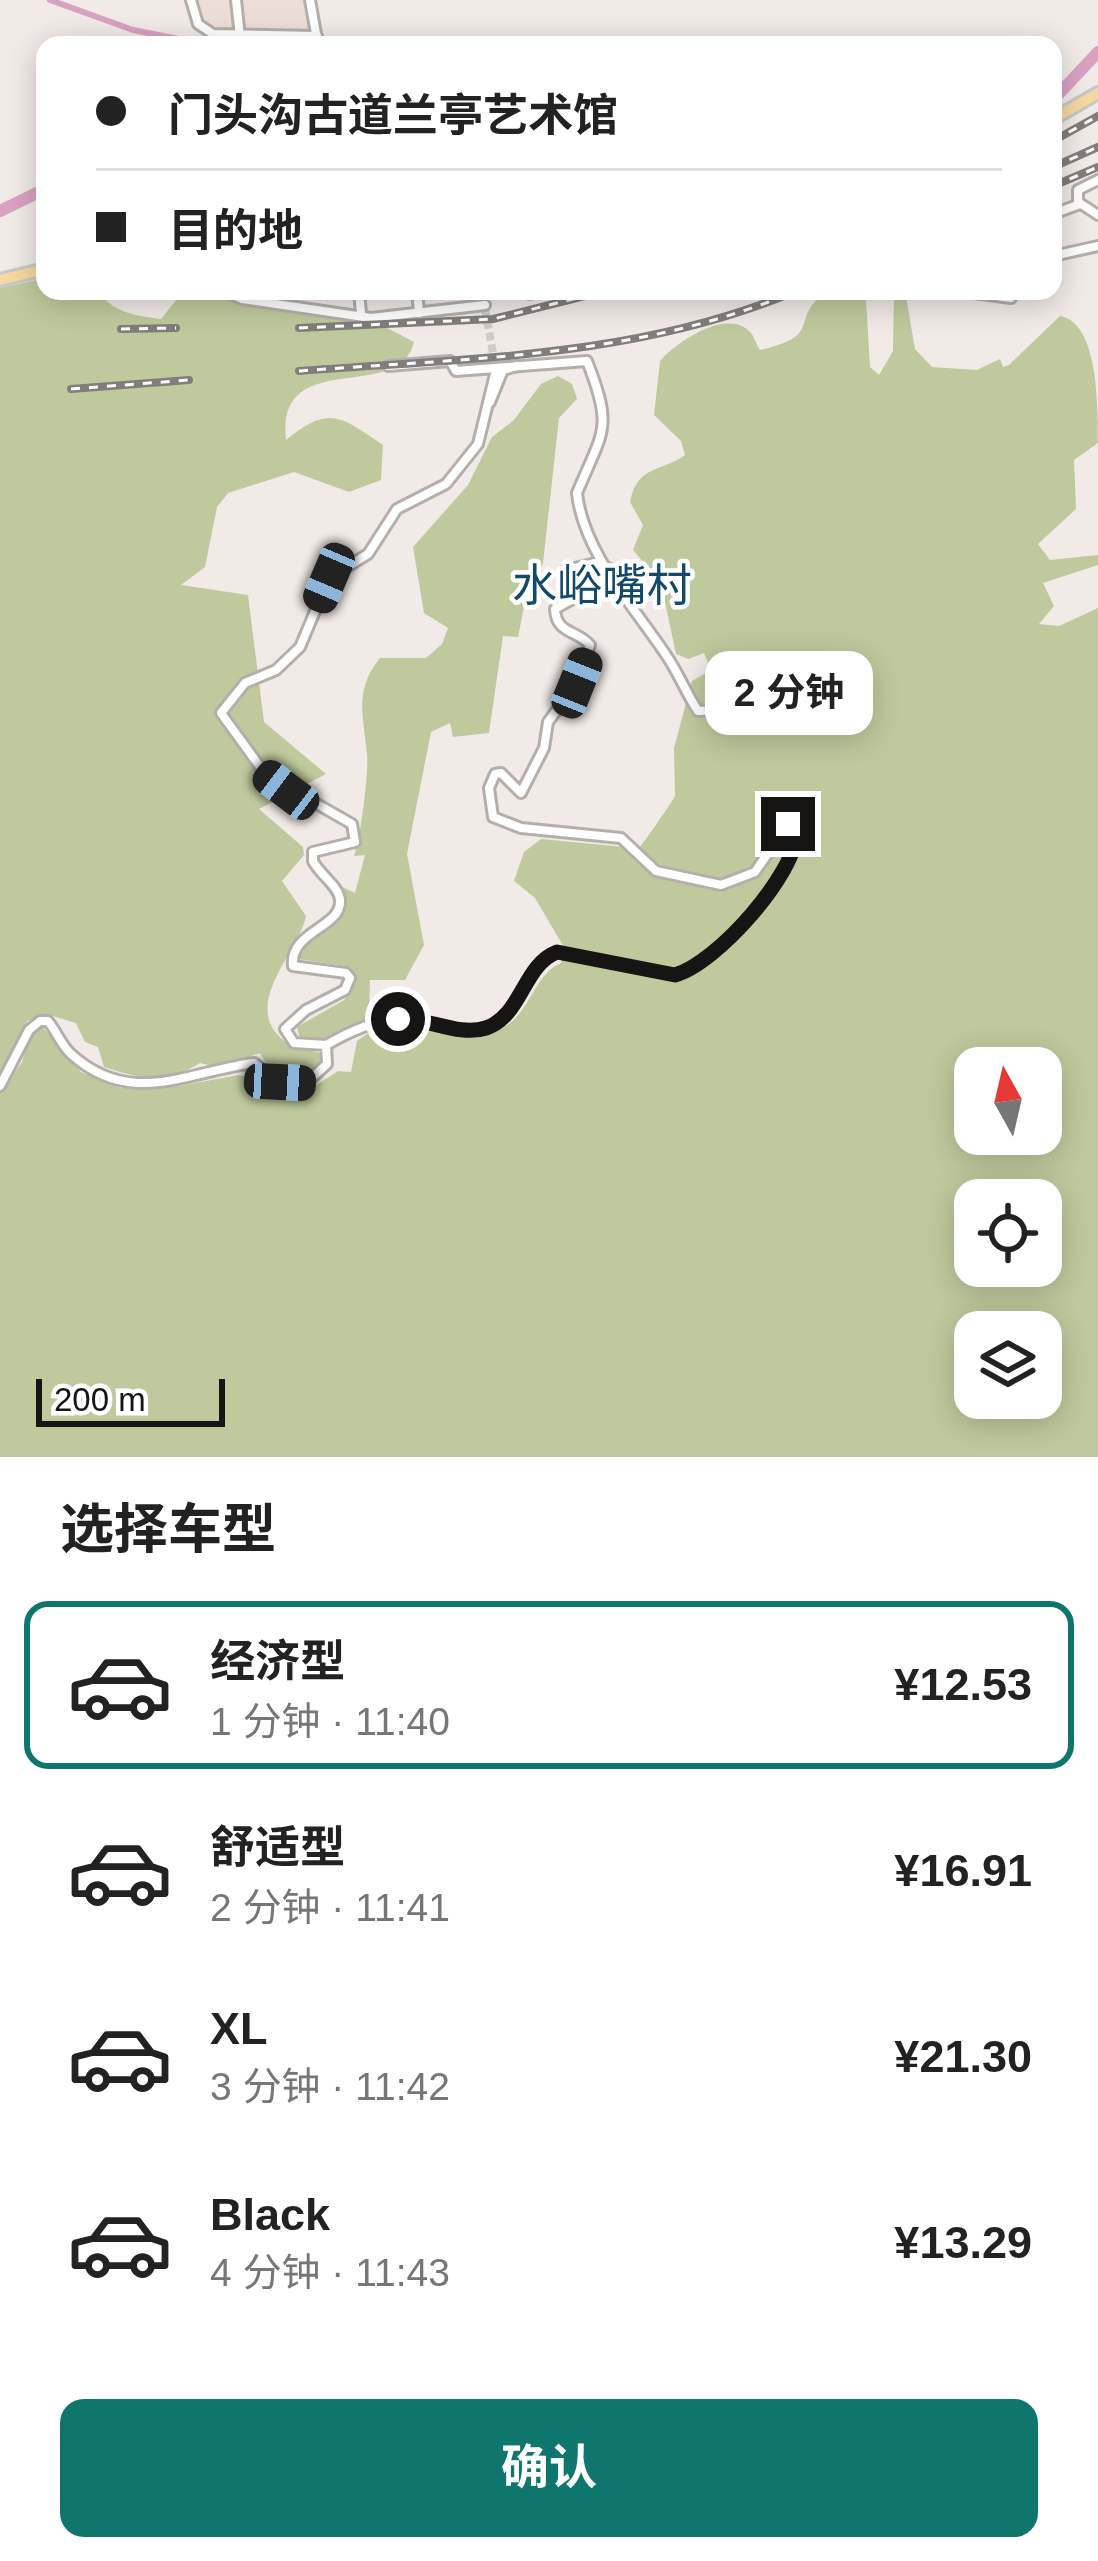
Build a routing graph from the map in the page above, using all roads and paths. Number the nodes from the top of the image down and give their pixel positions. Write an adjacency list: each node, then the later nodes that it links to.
1 (191, 0): 4 (street)
2 (236, 0): 5 (street)
3 (310, 0): 6 (street)
4 (231, 36)
5 (240, 36)
6 (317, 36)
7 (1098, 93): 8 (main road)
8 (1062, 113)
9 (1098, 180): 10 (street)
10 (1081, 204): 11 (street); 12 (street)
11 (1062, 211)
12 (1098, 215)
13 (1098, 246): 14 (street)
14 (1062, 254)
15 (36, 271): 16 (main road)
16 (0, 280)
17 (250, 300): 21 (street)
18 (360, 300): 21 (street)
19 (418, 300): 22 (street)
20 (485, 300): 22 (street)
21 (361, 313): 22 (street)
22 (419, 313)
23 (532, 362): 24 (street); 26 (street); 27 (street)
24 (388, 366)
25 (496, 370): 26 (street)
26 (488, 404): 29 (street)
27 (610, 569): 28 (street); 29 (street)
28 (719, 710)
29 (326, 1046): 30 (street)
30 (0, 1086)

